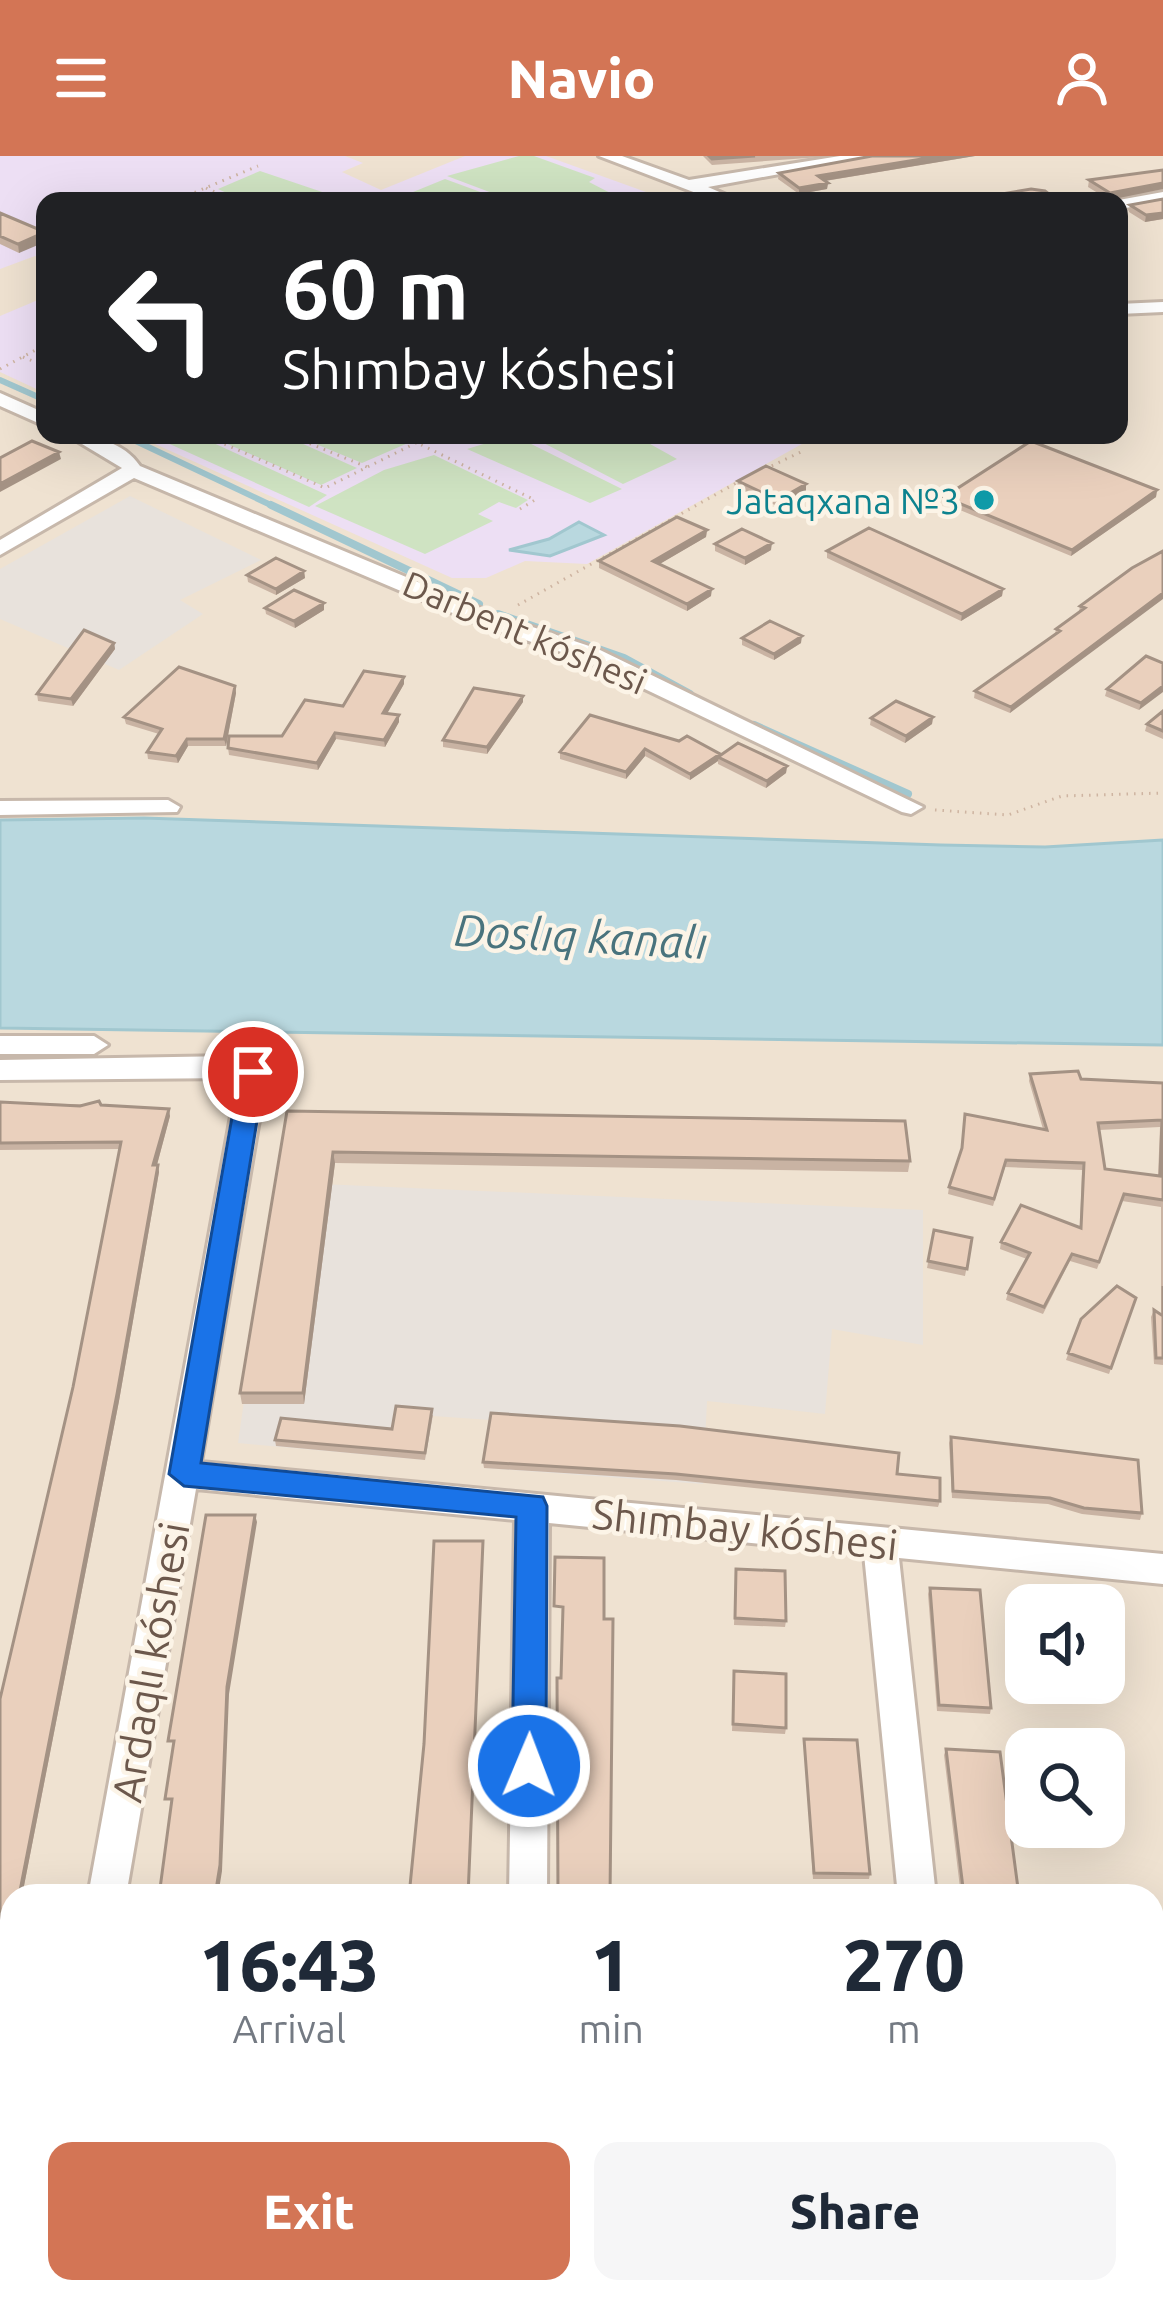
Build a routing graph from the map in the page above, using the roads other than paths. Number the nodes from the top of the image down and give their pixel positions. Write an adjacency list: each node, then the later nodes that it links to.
1 (607, 156): 3 (street)
2 (870, 156): 3 (street)
3 (688, 185): 4 (street)
4 (707, 192)
5 (1163, 197): 6 (street)
6 (1128, 203)
7 (1163, 307): 8 (street)
8 (1128, 309)
9 (0, 399): 10 (street)
10 (36, 416)
11 (96, 444): 12 (street, Darbent kóshesi)
12 (133, 470): 13 (street); 16 (street, Darbent kóshesi)
13 (0, 548)
14 (168, 807): 15 (street)
15 (0, 808)
16 (911, 808)
17 (0, 1045): 18 (street)
18 (94, 1045)
19 (0, 1070): 20 (street, Ardaqlı kóshesi)
20 (184, 1474): 21 (street, Shımbay kóshesi); 24 (street, Ardaqlı kóshesi)
21 (532, 1506): 22 (street, Shımbay kóshesi); 25 (street)
22 (880, 1544): 23 (street, Shımbay kóshesi); 26 (street)
23 (1163, 1569)
24 (109, 1884)
25 (528, 1884)
26 (916, 1884)

